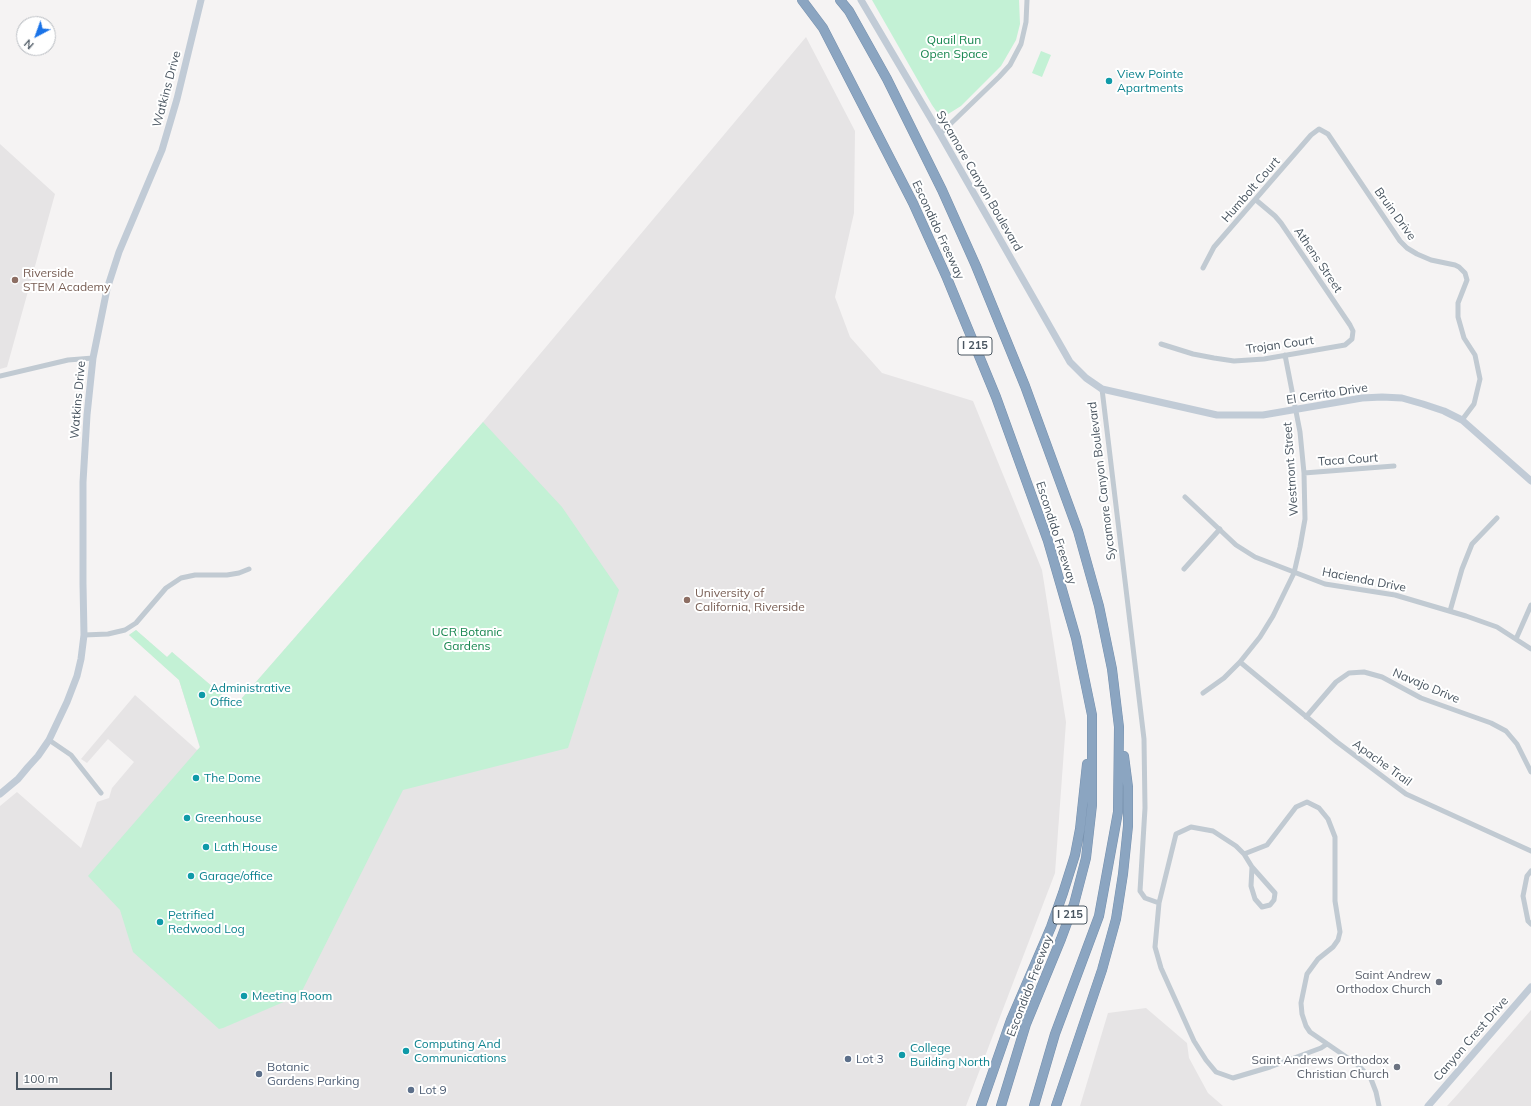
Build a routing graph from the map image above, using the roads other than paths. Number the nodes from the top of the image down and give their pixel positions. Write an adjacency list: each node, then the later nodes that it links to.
1 (201, 0): 13 (main road, Watkins Drive)
2 (802, 0): 34 (highway, Escondido Freeway / I 215)
3 (840, 0): 36 (highway, Escondido Freeway / I 215)
4 (861, 0): 7 (main road, Sycamore Canyon Boulevard)
5 (1027, 0): 7 (street)
6 (1319, 129): 8 (street, Humbolt Court); 17 (street, Bruin Drive)
7 (940, 134): 15 (main road, Sycamore Canyon Boulevard)
8 (1256, 200): 9 (street, Humbolt Court); 10 (street, Athens Street)
9 (1203, 268)
10 (1352, 339): 12 (street, Trojan Court)
11 (1162, 344): 12 (street, Trojan Court)
12 (1285, 355): 16 (street, Westmont Street)
13 (93, 358): 14 (street); 29 (main road, Watkins Drive)
14 (0, 376)
15 (1102, 389): 16 (main road, El Cerrito Drive); 45 (street, Sycamore Canyon Boulevard)
16 (1296, 409): 17 (main road, El Cerrito Drive); 19 (street, Westmont Street)
17 (1462, 420): 20 (main road, El Cerrito Drive)
18 (1394, 466): 19 (street, Taca Court)
19 (1304, 473): 26 (street, Westmont Street)
20 (1531, 481)
21 (1185, 497): 23 (street, Hacienda Drive)
22 (1497, 518): 28 (street)
23 (1220, 529): 25 (street); 26 (street, Hacienda Drive)
24 (249, 569): 29 (street)
25 (1184, 569)
26 (1294, 573): 28 (street, Hacienda Drive); 32 (street, Westmont Street)
27 (1531, 605): 30 (street)
28 (1450, 611): 30 (street, Hacienda Drive)
29 (84, 635): 37 (main road, Watkins Drive)
30 (1516, 639): 31 (street, Hacienda Drive)
31 (1531, 649)
32 (1240, 662): 33 (street, Westmont Street); 35 (street, Apache Trail)
33 (1204, 693)
34 (1092, 715): 49 (highway); 50 (highway, Escondido Freeway / I 215)
35 (1306, 717): 38 (street, Navajo Drive); 41 (street, Apache Trail)
36 (1119, 727): 51 (highway, Escondido Freeway / I 215); 52 (highway)
37 (49, 740): 39 (street); 40 (main road, Watkins Drive)
38 (1531, 772)
39 (101, 793)
40 (0, 794)
41 (1531, 851)
42 (1244, 854): 43 (street); 45 (street); 48 (street)
43 (1252, 866): 43 (street)
44 (1531, 871): 46 (street)
45 (1159, 903): 48 (street)
46 (1531, 924)
47 (1531, 987): 54 (main road, Canyon Crest Drive)
48 (1327, 1044): 53 (street)
49 (981, 1106)
50 (1001, 1106)
51 (1034, 1106)
52 (1056, 1106)
53 (1379, 1106)
54 (1428, 1106)

